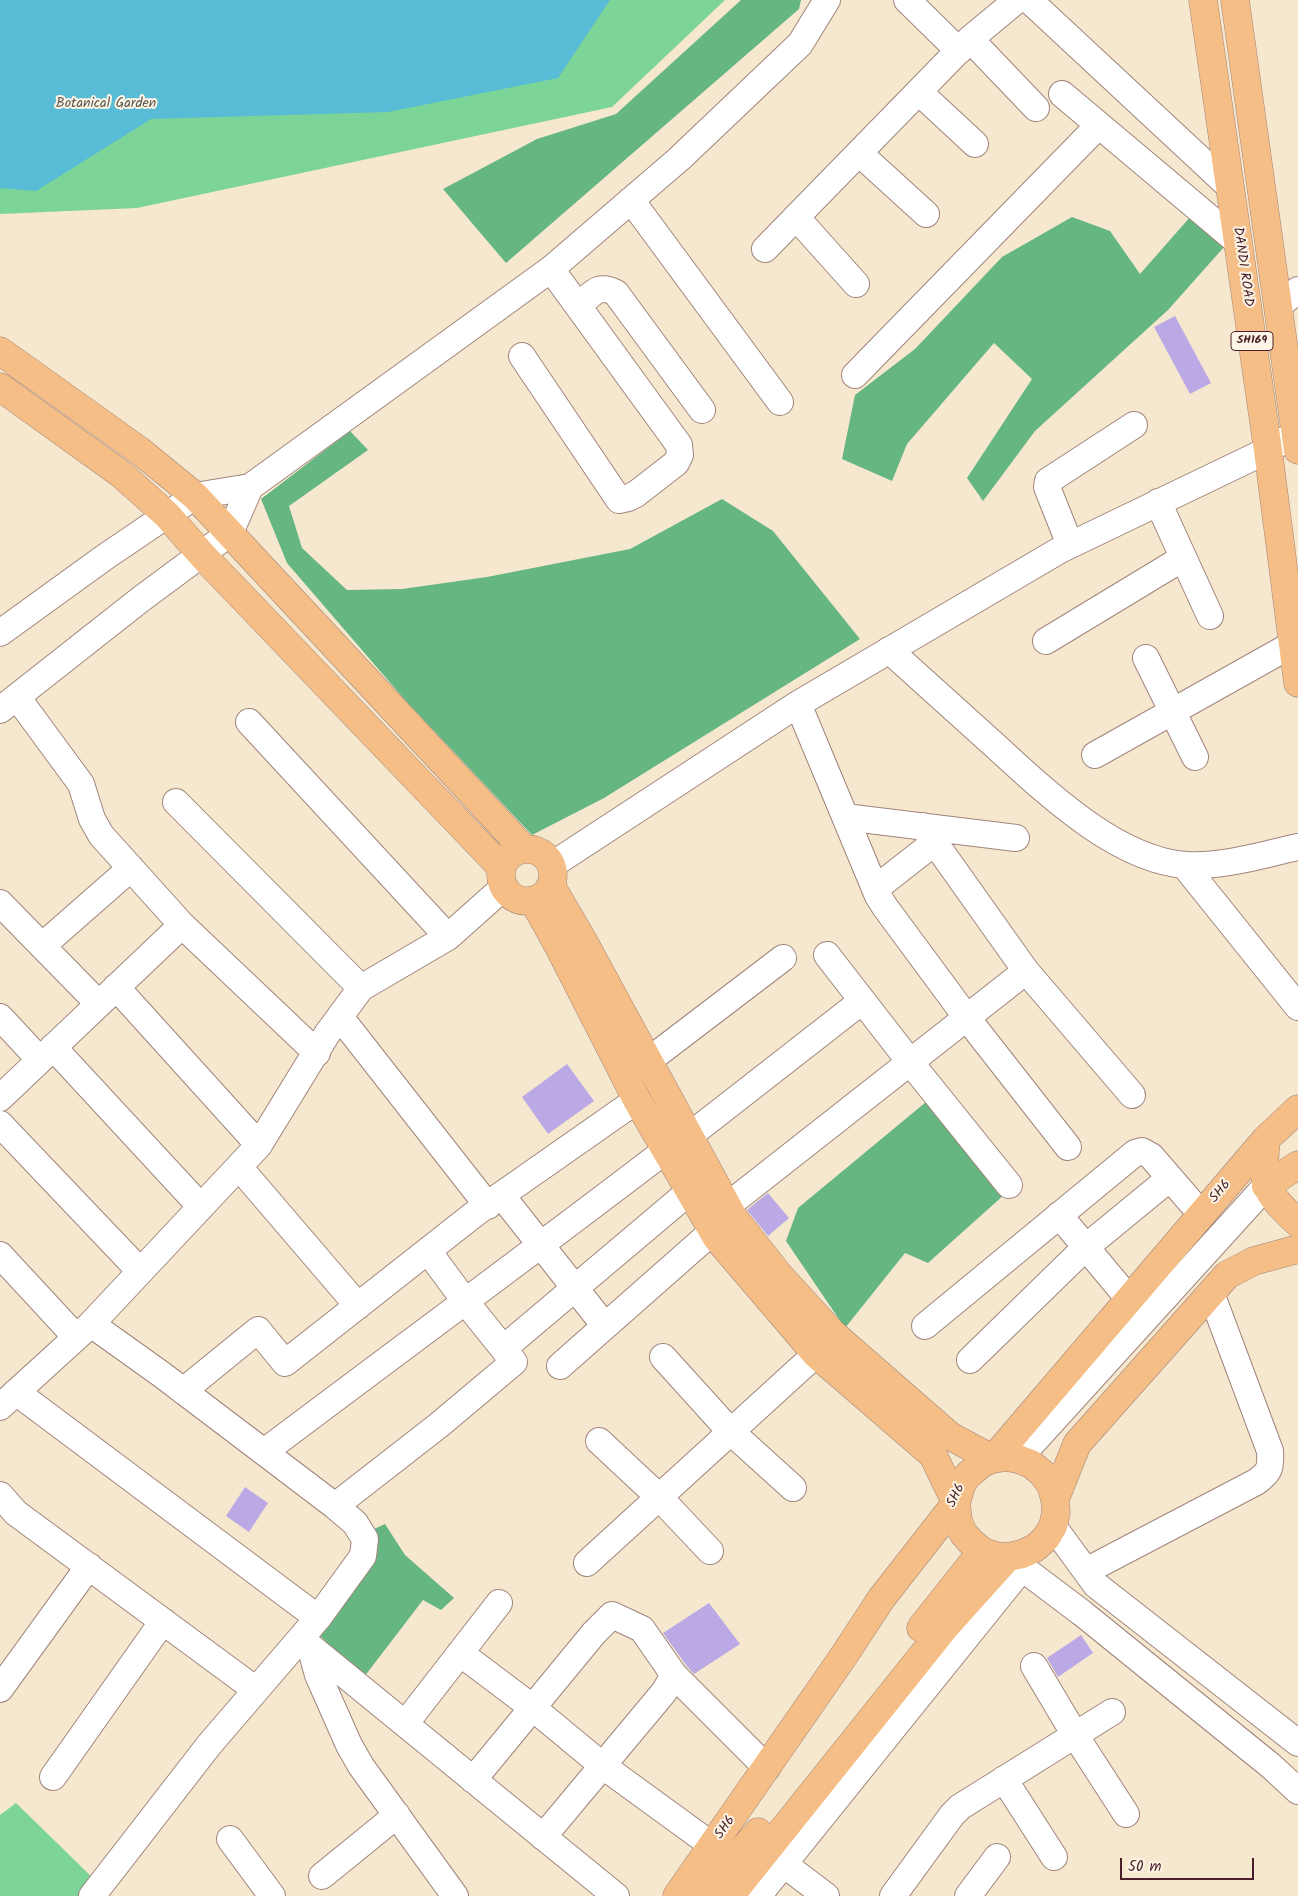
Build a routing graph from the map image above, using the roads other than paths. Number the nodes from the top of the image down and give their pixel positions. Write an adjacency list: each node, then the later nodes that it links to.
1 (828, 0): 14 (street)
2 (907, 0): 6 (street)
3 (1203, 0): 13 (main road, DANDI ROAD / SH169)
4 (1235, 0): 21 (main road, SH169)
5 (1017, 1): 6 (street); 13 (street)
6 (964, 45): 7 (street); 9 (street)
7 (919, 92): 11 (street); 12 (street)
8 (1062, 94): 10 (street)
9 (1036, 108)
10 (1099, 125): 17 (street); 25 (street)
11 (975, 144)
12 (859, 153): 15 (street); 16 (street)
13 (1230, 187): 17 (main road, DANDI ROAD / SH169)
14 (631, 200): 19 (street); 28 (street)
15 (926, 214)
16 (796, 218): 18 (street); 20 (street)
17 (1238, 242): 32 (main road, DANDI ROAD / SH169)
18 (765, 249)
19 (551, 269): 22 (street); 33 (street)
20 (856, 284)
21 (1288, 298): 27 (main road, SH169)
22 (578, 306): 24 (street); 29 (street)
23 (0, 351): 34 (main road)
24 (522, 356)
25 (855, 374)
26 (0, 387): 36 (main road)
27 (1294, 392): 31 (main road, SH169)
28 (780, 402)
29 (702, 410)
30 (1134, 424): 38 (street)
31 (1297, 441): 32 (street)
32 (1268, 450): 35 (street); 44 (main road, DANDI ROAD / SH169)
33 (250, 487): 34 (street); 37 (street)
34 (195, 496): 36 (street); 37 (main road)
35 (1158, 502): 38 (street); 40 (street)
36 (167, 514): 39 (main road); 42 (street)
37 (230, 533): 39 (street); 59 (main road)
38 (1070, 545): 45 (street)
39 (202, 555): 48 (street); 62 (main road)
40 (1183, 558): 41 (street); 43 (street)
41 (1210, 616)
42 (0, 632)
43 (1046, 641)
44 (1293, 644): 47 (main road, DANDI ROAD / SH169); 50 (street)
45 (889, 650): 49 (street); 60 (street)
46 (1146, 658): 50 (street)
47 (1298, 683)
48 (8, 703): 61 (street)
49 (798, 704): 55 (street); 63 (street)
50 (1174, 711): 52 (street); 53 (street)
51 (249, 722): 67 (street)
52 (1096, 755)
53 (1195, 757)
54 (176, 802): 72 (street)
55 (846, 817): 56 (street); 64 (street)
56 (929, 834): 57 (street); 64 (street); 71 (street)
57 (1016, 838)
58 (1298, 847): 60 (street)
59 (524, 849): 62 (main road); 63 (main road)
60 (1184, 865): 75 (street)
61 (131, 868): 66 (street); 68 (street)
62 (503, 878): 63 (main road); 67 (street)
63 (545, 884): 81 (main road); 85 (main road)
64 (875, 888): 78 (street)
65 (0, 903): 68 (street)
66 (182, 925): 73 (street); 79 (street)
67 (448, 937): 72 (street)
68 (42, 946): 73 (street)
69 (827, 955): 74 (street)
70 (783, 958): 81 (street)
71 (1026, 972): 78 (street); 83 (street)
72 (362, 988): 77 (street)
73 (108, 996): 80 (street); 90 (street)
74 (862, 1001): 82 (street); 88 (street)
75 (1298, 1007)
76 (0, 1016): 80 (street)
77 (340, 1017): 79 (street); 99 (street)
78 (967, 1018): 82 (street); 91 (street)
79 (317, 1053): 90 (street)
80 (47, 1054): 84 (street); 101 (street)
81 (648, 1061): 88 (main road)
82 (910, 1062): 96 (street); 100 (street)
83 (1132, 1095)
84 (0, 1098)
85 (637, 1100): 92 (main road); 99 (street)
86 (1296, 1109): 89 (main road, SH6)
87 (0, 1124): 111 (street)
88 (689, 1136): 100 (main road)
89 (1266, 1139): 97 (main road); 103 (main road, SH6)
90 (259, 1146): 94 (street)
91 (1068, 1147)
92 (666, 1150): 98 (main road); 106 (street)
93 (1298, 1165): 97 (main road)
94 (239, 1167): 101 (street); 116 (street)
95 (1170, 1178): 102 (street); 103 (street); 107 (street)
96 (1009, 1184)
97 (1266, 1186): 104 (main road); 130 (street)
98 (690, 1191): 105 (main road); 112 (street)
99 (495, 1201): 106 (street); 109 (street)
100 (727, 1206): 130 (main road)
101 (201, 1207): 111 (street)
102 (1059, 1215): 107 (street); 118 (street)
103 (1202, 1215): 114 (main road, SH6)
104 (1298, 1223)
105 (713, 1231): 117 (street); 121 (main road)
106 (541, 1246): 112 (street); 115 (street)
107 (1086, 1247): 114 (street); 123 (street)
108 (1298, 1249): 113 (main road)
109 (428, 1251): 115 (street); 116 (street)
110 (0, 1255): 119 (street)
111 (140, 1271): 119 (street)
112 (574, 1288): 117 (street); 120 (street)
113 (1211, 1293): 134 (main road); 143 (street)
114 (1130, 1300): 130 (main road, SH6)
115 (465, 1301): 120 (street); 129 (street)
116 (358, 1306): 125 (street)
117 (605, 1326): 124 (street)
118 (925, 1326)
119 (84, 1331): 125 (street); 126 (street)
120 (504, 1348): 135 (street)
121 (816, 1354): 127 (street); 136 (main road)
122 (663, 1356): 127 (street)
123 (970, 1360)
124 (560, 1366)
125 (183, 1391): 129 (street)
126 (6, 1397): 146 (street)
127 (730, 1431): 131 (street); 133 (street)
128 (599, 1440): 133 (street)
129 (264, 1452): 135 (street)
130 (1006, 1459): 134 (main road); 136 (main road, SH6)
131 (793, 1488)
132 (0, 1495): 142 (street)
133 (659, 1497): 138 (street); 140 (street)
134 (1055, 1499): 137 (main road)
135 (335, 1506): 146 (street)
136 (957, 1512): 139 (main road); 158 (main road, SH6); 177 (main road)
137 (1053, 1526): 141 (main road); 143 (street)
138 (710, 1551)
139 (982, 1551): 141 (main road); 178 (main road)
140 (587, 1562)
141 (1015, 1562): 162 (street); 168 (street); 168 (main road)
142 (89, 1566): 145 (street); 150 (street)
143 (1086, 1571): 156 (street)
144 (499, 1603): 147 (street)
145 (163, 1621): 151 (street); 159 (street)
146 (312, 1632): 151 (street); 154 (street); 164 (street)
147 (460, 1653): 152 (street); 154 (street)
148 (1034, 1666): 155 (street)
149 (674, 1675): 152 (street); 157 (street); 158 (street)
150 (0, 1689)
151 (256, 1690): 173 (street)
152 (533, 1708): 157 (street); 161 (street)
153 (1112, 1712): 155 (street)
154 (405, 1724): 161 (street)
155 (1075, 1735): 160 (street); 163 (street)
156 (1298, 1744)
157 (603, 1766): 165 (street); 167 (street)
158 (767, 1768): 167 (main road, SH6)
159 (53, 1777)
160 (1004, 1779): 170 (street); 182 (street)
161 (473, 1780): 165 (street)
162 (1298, 1791)
163 (1126, 1814)
164 (397, 1816): 171 (street); 172 (street)
165 (543, 1837): 175 (street)
166 (230, 1839): 174 (street)
167 (713, 1846): 176 (main road, SH6)
168 (774, 1857): 179 (main road); 180 (street); 181 (street)
169 (997, 1857): 183 (street)
170 (1054, 1857)
171 (322, 1876)
172 (443, 1892)
173 (92, 1896)
174 (272, 1896)
175 (616, 1896)
176 (677, 1896)
177 (698, 1896)
178 (704, 1896)
179 (730, 1896)
180 (758, 1896)
181 (826, 1896)
182 (893, 1896)
183 (968, 1896)

